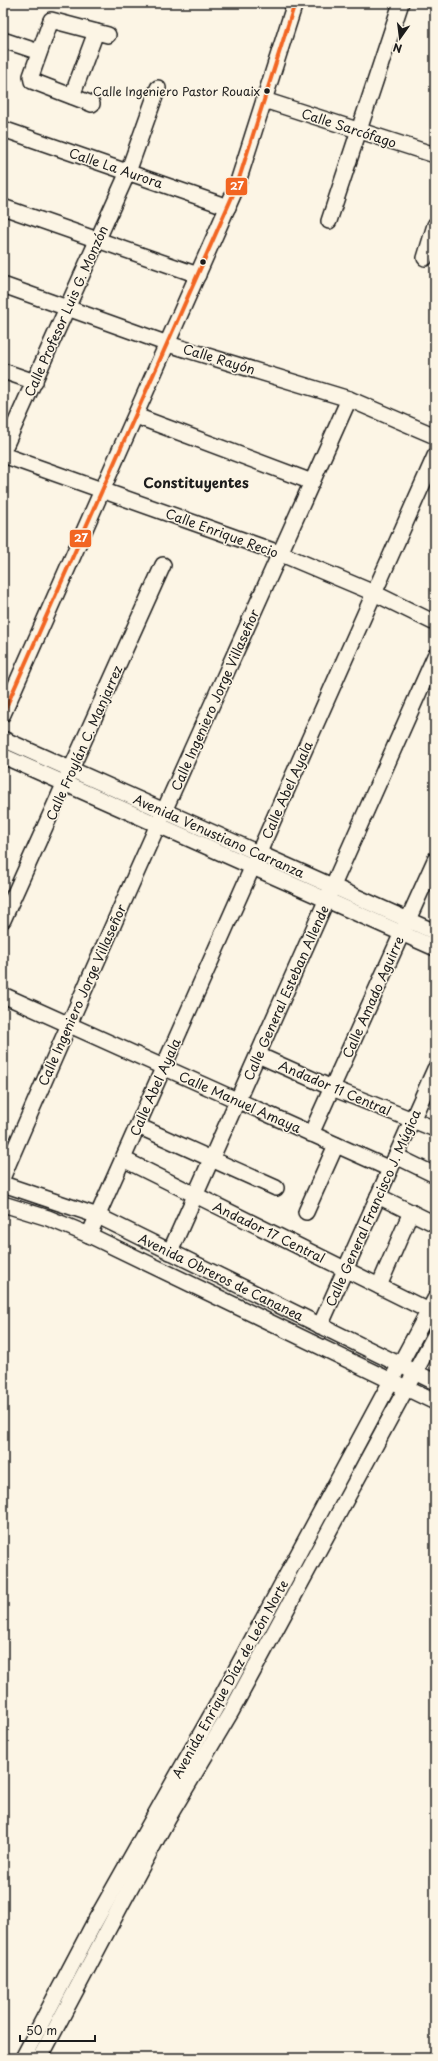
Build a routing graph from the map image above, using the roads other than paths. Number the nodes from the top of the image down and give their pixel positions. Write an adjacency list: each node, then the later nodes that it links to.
1 (295, 3): 7 (street)
2 (401, 3): 10 (street)
3 (3, 40): 4 (street)
4 (39, 52): 6 (street); 6 (street)
5 (158, 88): 12 (street, Calle Profesor Luis G. Monzón)
6 (72, 96): 8 (street)
7 (264, 100): 10 (street, Calle Sarcófago); 14 (street)
8 (92, 104)
9 (3, 129): 12 (street, Calle La Aurora)
10 (359, 131): 11 (street, Calle Sarcófago); 15 (street)
11 (435, 155)
12 (128, 172): 14 (street, Calle La Aurora); 17 (street, Calle Profesor Luis G. Monzón)
13 (3, 207): 17 (street)
14 (228, 207): 19 (street)
15 (329, 221)
16 (435, 225): 18 (street)
17 (98, 240): 19 (street); 21 (street, Calle Profesor Luis G. Monzón)
18 (424, 258)
19 (198, 275): 22 (street)
20 (3, 285): 21 (street, Calle Rayón)
21 (68, 308): 22 (street, Calle Rayón); 24 (street, Calle Profesor Luis G. Monzón)
22 (168, 344): 25 (street, Calle Rayón); 26 (street)
23 (3, 371): 24 (street)
24 (34, 382): 28 (street, Calle Profesor Luis G. Monzón)
25 (348, 399): 27 (street, Calle Rayón); 31 (street, Calle Ingeniero Jorge Villaseñor)
26 (136, 416): 31 (street); 32 (street)
27 (435, 436)
28 (3, 450)
29 (3, 456): 32 (street, Calle Enrique Recio)
30 (435, 456): 35 (street, Calle Abel Ayala)
31 (312, 482): 33 (street, Calle Ingeniero Jorge Villaseñor)
32 (103, 490): 33 (street, Calle Enrique Recio); 38 (street)
33 (279, 553): 35 (street, Calle Enrique Recio); 42 (street, Calle Ingeniero Jorge Villaseñor)
34 (163, 565): 41 (street, Calle Froylán C. Manjarrez)
35 (374, 593): 36 (street, Calle Enrique Recio); 43 (street, Calle Abel Ayala)
36 (435, 623)
37 (435, 656): 45 (street, Calle General Esteban Allende)
38 (3, 714)
39 (3, 739): 41 (street, Avenida Venustiano Carranza)
40 (3, 756): 41 (street, Avenida Venustiano Carranza)
41 (69, 777): 42 (street, Avenida Venustiano Carranza); 46 (street, Calle Froylán C. Manjarrez)
42 (162, 818): 43 (street, Avenida Venustiano Carranza); 51 (street, Calle Ingeniero Jorge Villaseñor)
43 (256, 860): 45 (street, Avenida Venustiano Carranza); 53 (street, Calle Abel Ayala)
44 (435, 860): 47 (street, Calle Amado Aguirre)
45 (330, 893): 47 (street, Avenida Venustiano Carranza); 52 (street, Calle General Esteban Allende)
46 (3, 920)
47 (405, 926): 48 (street, Avenida Venustiano Carranza); 49 (street, Avenida Venustiano Carranza); 55 (street, Calle Amado Aguirre)
48 (435, 932)
49 (435, 948)
50 (3, 995): 51 (street, Calle Manuel Amaya)
51 (68, 1024): 53 (street, Calle Manuel Amaya); 66 (street, Calle Ingeniero Jorge Villaseñor)
52 (258, 1055): 55 (street, Andador 11 Central); 56 (street, Calle General Esteban Allende)
53 (164, 1068): 56 (street, Calle Manuel Amaya); 58 (street, Calle Abel Ayala)
54 (434, 1074): 57 (street, Calle General Francisco J. Múgica)
55 (332, 1088): 57 (street, Andador 11 Central); 60 (street, Calle Amado Aguirre)
56 (238, 1101): 60 (street, Calle Manuel Amaya); 63 (street, Calle General Esteban Allende)
57 (412, 1119): 59 (street, Andador 11 Central); 64 (street, Calle General Francisco J. Múgica)
58 (138, 1126): 62 (street, Calle Abel Ayala); 63 (street)
59 (435, 1129)
60 (311, 1134): 61 (street, Calle Manuel Amaya)
61 (336, 1145): 64 (street, Calle Manuel Amaya); 72 (street)
62 (123, 1159): 69 (street, Andador 17 Central); 74 (street, Calle Abel Ayala)
63 (212, 1159): 68 (street); 69 (street, Calle General Esteban Allende)
64 (393, 1163): 65 (street, Calle Manuel Amaya); 70 (street, Calle General Francisco J. Múgica)
65 (435, 1175)
66 (3, 1176)
67 (3, 1184): 74 (street, Avenida Obreros de Cananea)
68 (276, 1188)
69 (195, 1195): 77 (street, Calle General Esteban Allende); 78 (street, Andador 17 Central)
70 (378, 1196): 73 (street); 78 (street, Calle General Francisco J. Múgica)
71 (3, 1204): 76 (street, Avenida Obreros de Cananea)
72 (306, 1212)
73 (411, 1212): 75 (street); 79 (street)
74 (98, 1216): 76 (street, Calle Abel Ayala); 77 (street, Avenida Obreros de Cananea)
75 (435, 1224)
76 (89, 1235): 85 (street, Avenida Obreros de Cananea)
77 (170, 1252): 81 (street, Avenida Obreros de Cananea)
78 (345, 1269): 79 (street, Andador 17 Central); 81 (street, Calle General Francisco J. Múgica)
79 (379, 1286): 80 (street, Andador 17 Central)
80 (432, 1305): 83 (street, Avenida Enrique Díaz de León Norte)
81 (320, 1326): 83 (street, Avenida Obreros de Cananea)
82 (435, 1335): 84 (street)
83 (400, 1365): 84 (street, Avenida Obreros de Cananea); 85 (street, Avenida Enrique Díaz de León Norte)
84 (414, 1372): 86 (street, Avenida Obreros de Cananea); 87 (street, Avenida Enrique Díaz de León Norte)
85 (391, 1381): 87 (street, Avenida Obreros de Cananea); 89 (street, Avenida Enrique Díaz de León Norte)
86 (435, 1382)
87 (406, 1388): 88 (street, Avenida Obreros de Cananea); 90 (street, Avenida Enrique Díaz de León Norte)
88 (435, 1402)
89 (23, 2058)
90 (40, 2058)

